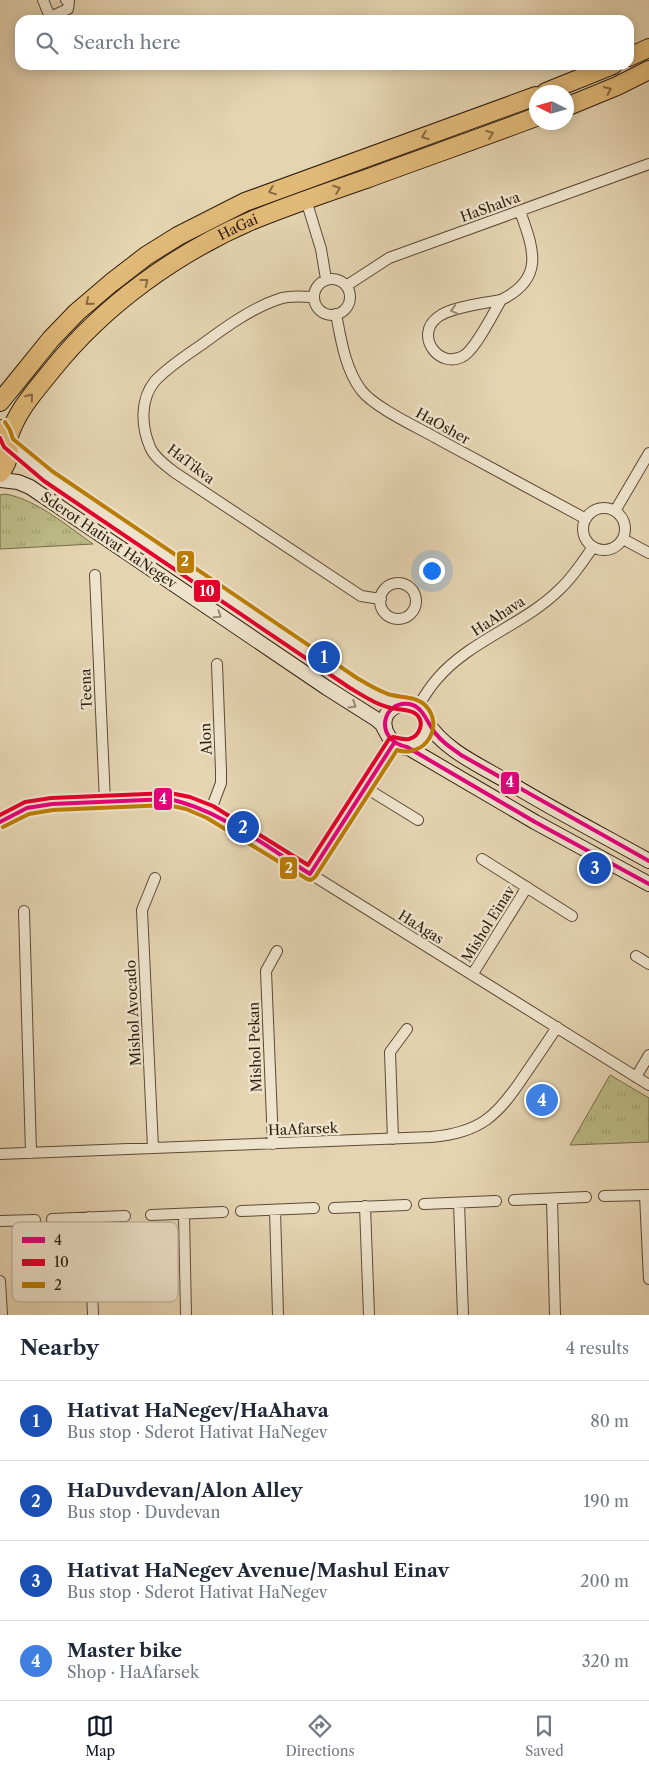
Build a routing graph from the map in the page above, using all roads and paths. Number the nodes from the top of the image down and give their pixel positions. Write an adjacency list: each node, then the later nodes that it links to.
1 (43, 0): 3 (street)
2 (66, 0): 4 (street)
3 (49, 15)
4 (56, 15)
5 (649, 48): 6 (highway)
6 (634, 55)
7 (602, 70): 9 (highway)
8 (649, 70): 11 (highway, one-way to 8)
9 (566, 85)
10 (529, 99): 21 (highway, HaGai, one-way to 21)
11 (574, 104)
12 (529, 120): 14 (highway, HaGai, one-way to 12)
13 (649, 164): 15 (street, HaShalva)
14 (306, 200): 16 (street); 22 (highway, HaGai, one-way to 14)
15 (520, 211): 17 (street, HaShalva); 19 (street)
16 (326, 279): 17 (street); 18 (street)
17 (346, 286): 20 (street)
18 (314, 296): 20 (street); 32 (street, HaTikva)
19 (501, 300): 19 (street, one-way to 19)
20 (336, 314): 27 (street, HaOsher)
21 (0, 402)
22 (5, 436): 24 (highway, HaGai); 34 (street, Sderot Hativat HaNegev)
23 (649, 453): 26 (street)
24 (0, 473)
25 (0, 480): 36 (street, Sderot Hativat HaNegev, one-way to 36)
26 (615, 511): 27 (street); 28 (street)
27 (586, 519): 29 (street)
28 (623, 539): 29 (street); 30 (street)
29 (593, 547): 34 (street, HaAhava)
30 (649, 553)
31 (95, 575): 39 (street, Teena)
32 (380, 599)
33 (217, 664): 40 (street, Alon)
34 (411, 706): 35 (street); 36 (street)
35 (426, 720): 37 (street); 44 (street)
36 (385, 730): 37 (street)
37 (401, 745): 38 (street); 47 (street)
38 (366, 788): 41 (street); 45 (street)
39 (105, 802): 40 (street, HaAgas); 42 (street, HaAgas)
40 (210, 812): 45 (street, HaAgas)
41 (418, 820)
42 (0, 822)
43 (482, 859): 48 (street, Mishol Einav)
44 (649, 861)
45 (310, 874): 54 (street, HaAgas)
46 (155, 878): 62 (street, Mishol Avocado)
47 (649, 884)
48 (527, 888): 50 (street, Mishol Einav); 54 (street, Mishol Einav)
49 (24, 911): 63 (street)
50 (572, 916)
51 (277, 951): 61 (street, Mishol Pekan)
52 (636, 956): 53 (street)
53 (649, 964)
54 (472, 975): 55 (street, HaAgas)
55 (557, 1027): 58 (street, HaAgas); 60 (street, HaAfarsek)
56 (407, 1029): 60 (street)
57 (649, 1056): 58 (street)
58 (636, 1077): 59 (street, HaAgas)
59 (649, 1085)
60 (393, 1139): 61 (street, HaAfarsek)
61 (273, 1144): 62 (street, HaAfarsek)
62 (153, 1148): 63 (street, HaAfarsek)
63 (32, 1153): 64 (street, HaAfarsek)
64 (0, 1154)
65 (647, 1195): 66 (street); 88 (street)
66 (604, 1196)
67 (586, 1197): 68 (street)
68 (552, 1199): 69 (street); 97 (street)
69 (514, 1200)
70 (496, 1201): 71 (street)
71 (459, 1202): 72 (street); 96 (street)
72 (424, 1204)
73 (406, 1205): 74 (street)
74 (365, 1206): 76 (street); 95 (street)
75 (314, 1208): 77 (street)
76 (334, 1208)
77 (275, 1210): 78 (street); 94 (street)
78 (241, 1211)
79 (224, 1212): 80 (street)
80 (184, 1214): 81 (street); 93 (street)
81 (151, 1215)
82 (125, 1216): 83 (street)
83 (90, 1218): 84 (street); 87 (street)
84 (52, 1219)
85 (35, 1220): 86 (street)
86 (0, 1221)
87 (90, 1222)
88 (649, 1279)
89 (0, 1281): 91 (street)
90 (93, 1302): 92 (street)
91 (2, 1315)
92 (94, 1315)
93 (186, 1315)
94 (278, 1315)
95 (369, 1315)
96 (463, 1315)
97 (555, 1315)

